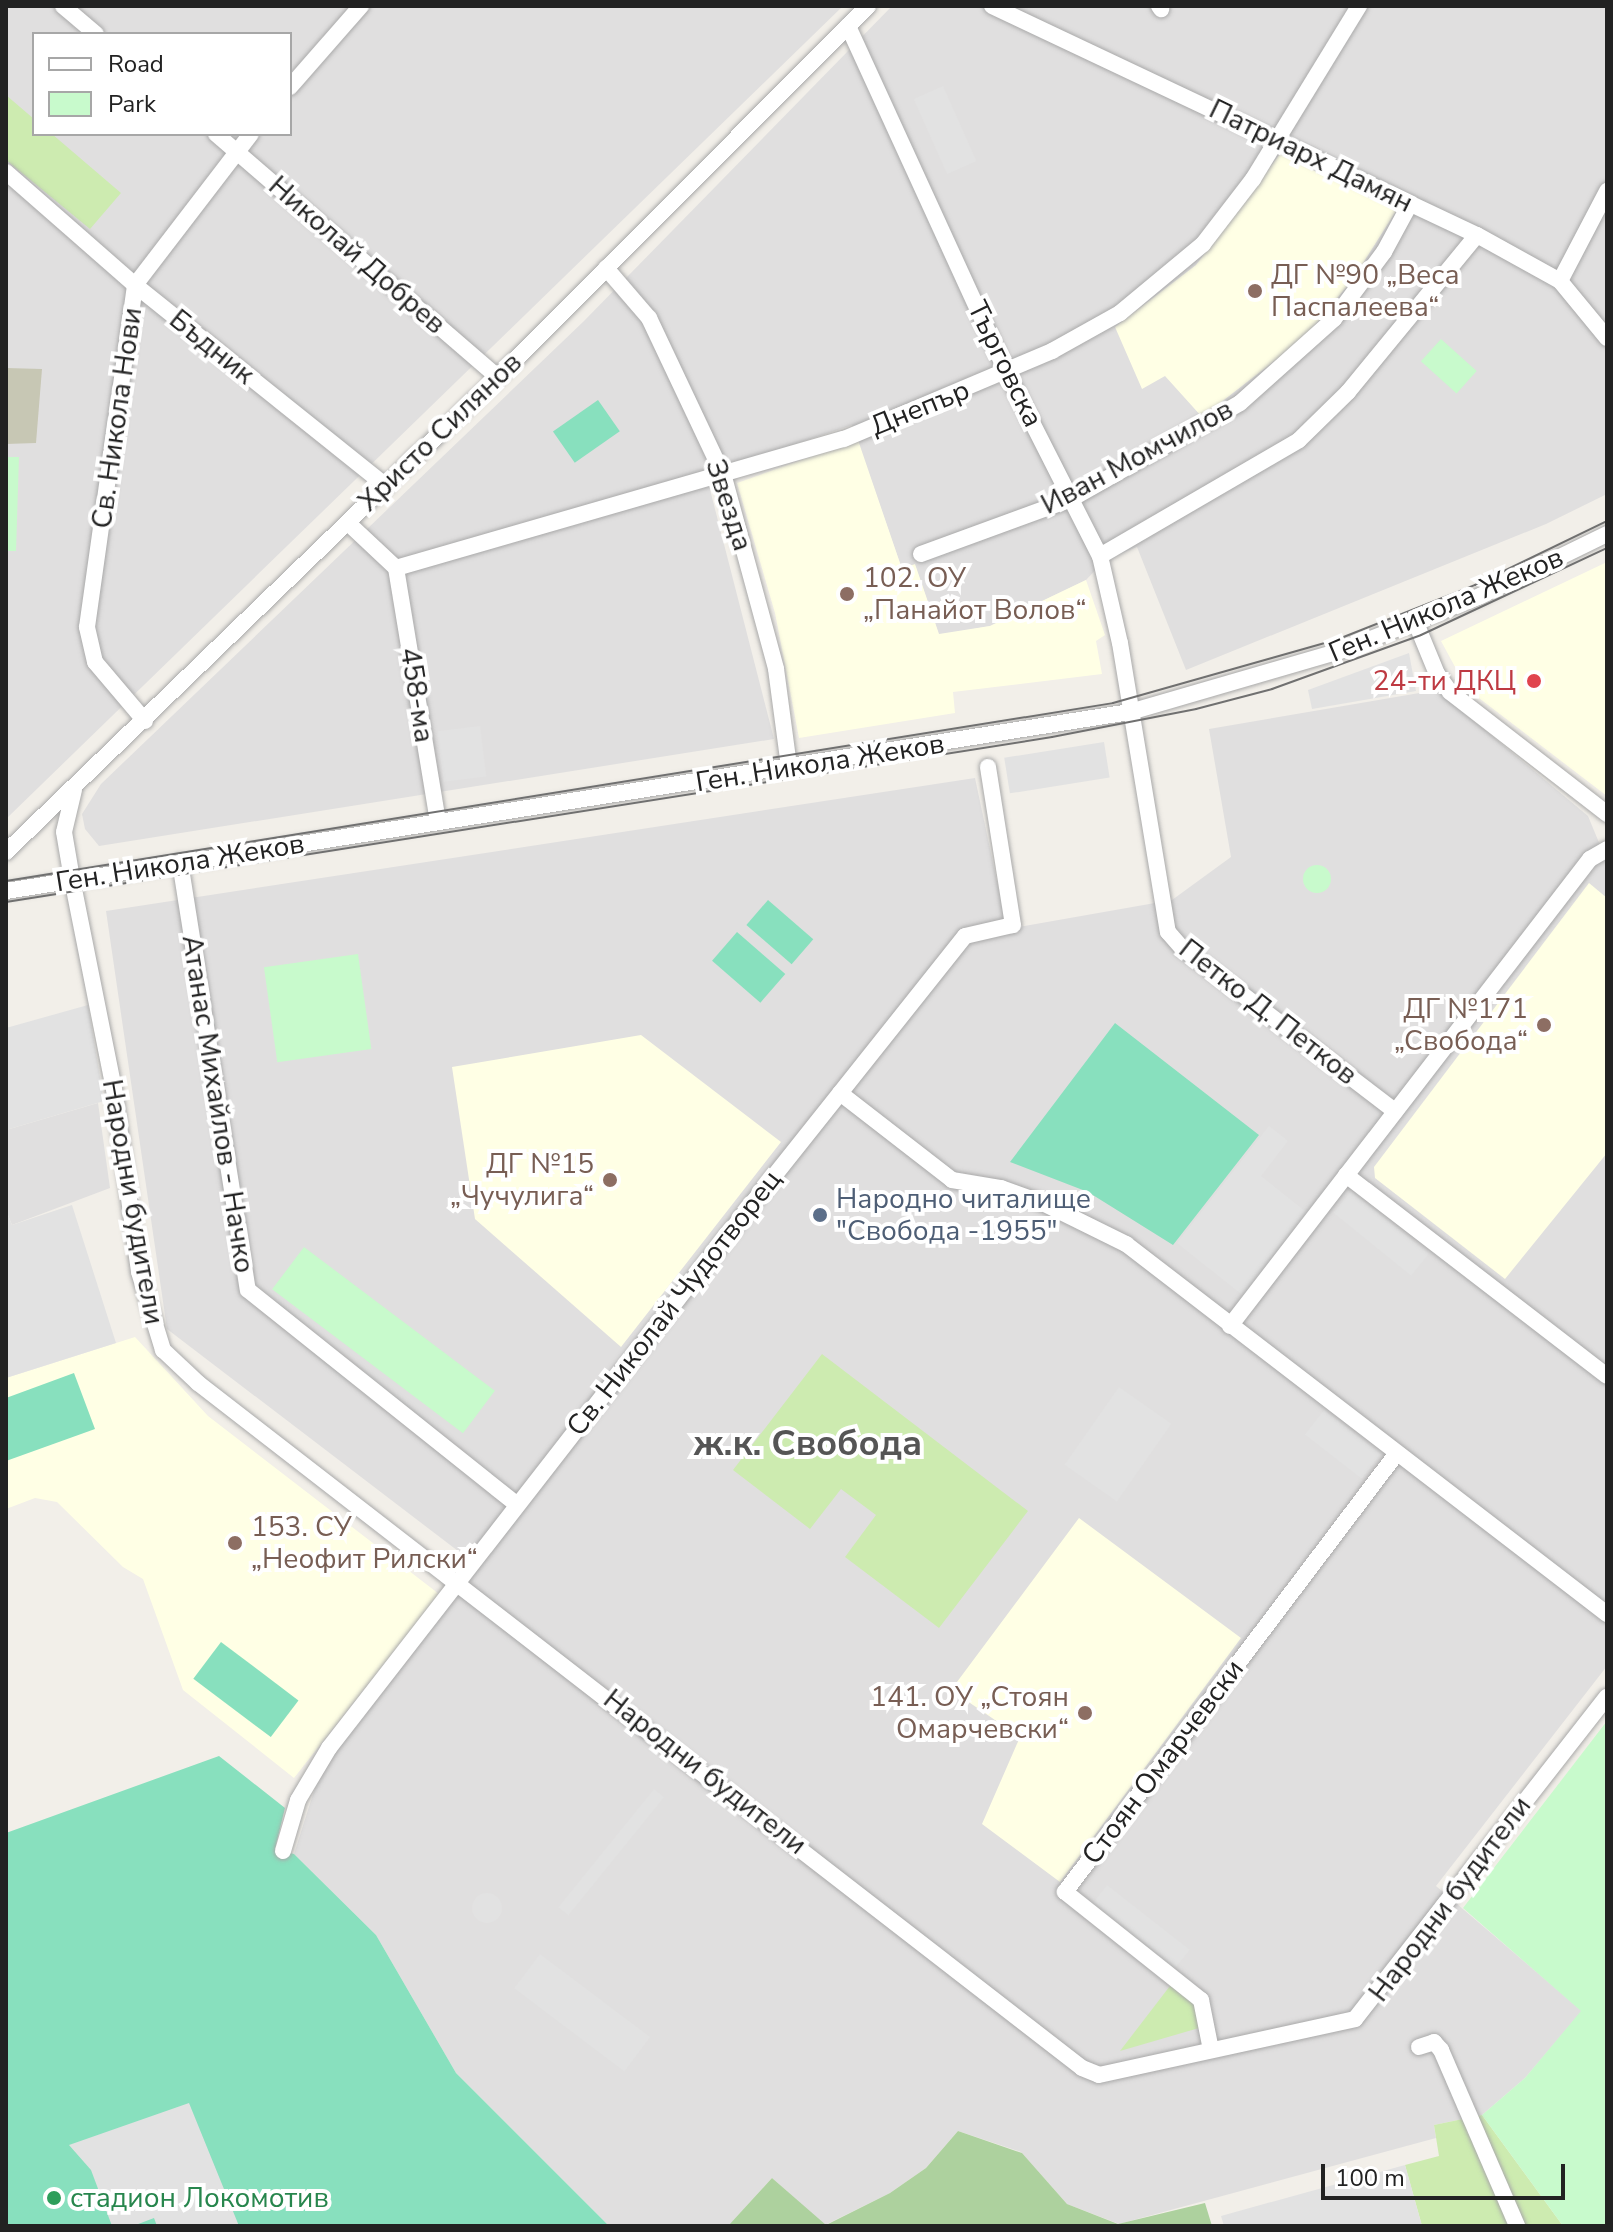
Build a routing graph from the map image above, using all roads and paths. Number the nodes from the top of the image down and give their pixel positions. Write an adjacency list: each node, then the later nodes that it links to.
1 (63, 6): 7 (street)
2 (361, 6): 8 (street)
3 (868, 6): 6 (street, Христо Силянов)
4 (992, 6): 11 (street, Патриарх Дамян)
5 (1359, 6): 11 (street, Днепър)
6 (848, 26): 17 (street, Христо Силянов); 21 (street, Търговска)
7 (94, 32)
8 (292, 85)
9 (218, 136): 12 (street, Николай Добрев)
10 (249, 136): 12 (street, Св. Никола Нови)
11 (1279, 138): 15 (street, Патриарх Дамян); 21 (street, Днепър)
12 (237, 151): 19 (street, Св. Никола Нови); 22 (street, Николай Добрев)
13 (6, 172): 19 (street, Бъдник)
14 (1607, 191): 18 (street)
15 (1410, 204): 16 (street, Патриарх Дамян); 25 (street, Иван Момчилов)
16 (1477, 235): 18 (street, Патриарх Дамян); 29 (street)
17 (606, 268): 22 (street, Христо Силянов); 23 (street, Звезда)
18 (1560, 281): 20 (street, Патриарх Дамян)
19 (135, 285): 24 (street, Бъдник); 33 (street, Св. Никола Нови)
20 (1607, 338)
21 (1007, 373): 23 (street, Днепър); 25 (street, Търговска)
22 (498, 377): 24 (street, Христо Силянов)
23 (724, 477): 30 (street, Днепър); 34 (street, Звезда)
24 (386, 486): 26 (street, Христо Силянов)
25 (1071, 499): 28 (street, Иван Момчилов); 29 (street, Търговска)
26 (348, 523): 30 (street); 33 (street, Христо Силянов)
27 (1607, 534): 31 (street, Ген. Никола Жеков)
28 (921, 554)
29 (1100, 556): 32 (street, Търговска)
30 (396, 568): 38 (street, 458-ма)
31 (1416, 623): 32 (street, Ген. Никола Жеков); 37 (street)
32 (1130, 712): 34 (street, Ген. Никола Жеков); 45 (street, Петко Д. Петков)
33 (145, 721): 36 (street, Христо Силянов)
34 (789, 767): 38 (street, Ген. Никола Жеков)
35 (988, 767): 44 (street, Св. Николай Чудотворец)
36 (74, 790): 40 (street, Христо Силянов); 42 (street)
37 (1607, 814)
38 (438, 822): 41 (street, Ген. Никола Жеков)
39 (1607, 849): 45 (street)
40 (6, 852)
41 (180, 862): 42 (street, Ген. Никола Жеков); 50 (street, Атанас Михайлов - Начко)
42 (72, 879): 43 (street, Ген. Никола Жеков); 51 (street, Народни будители)
43 (6, 891)
44 (840, 1093): 47 (street); 50 (street, Св. Николай Чудотворец)
45 (1395, 1111): 46 (street)
46 (1346, 1175): 47 (street); 48 (street)
47 (1230, 1326): 49 (street)
48 (1607, 1376)
49 (1397, 1453): 52 (street); 56 (street, Стоян Омарчевски)
50 (517, 1505): 51 (street, Св. Николай Чудотворец)
51 (459, 1581): 54 (street, Св. Николай Чудотворец); 56 (street, Народни будители)
52 (1607, 1614)
53 (1607, 1697): 56 (street, Народни будители)
54 (283, 1851)
55 (1419, 2047): 57 (street)
56 (1211, 2050)
57 (1517, 2226)

